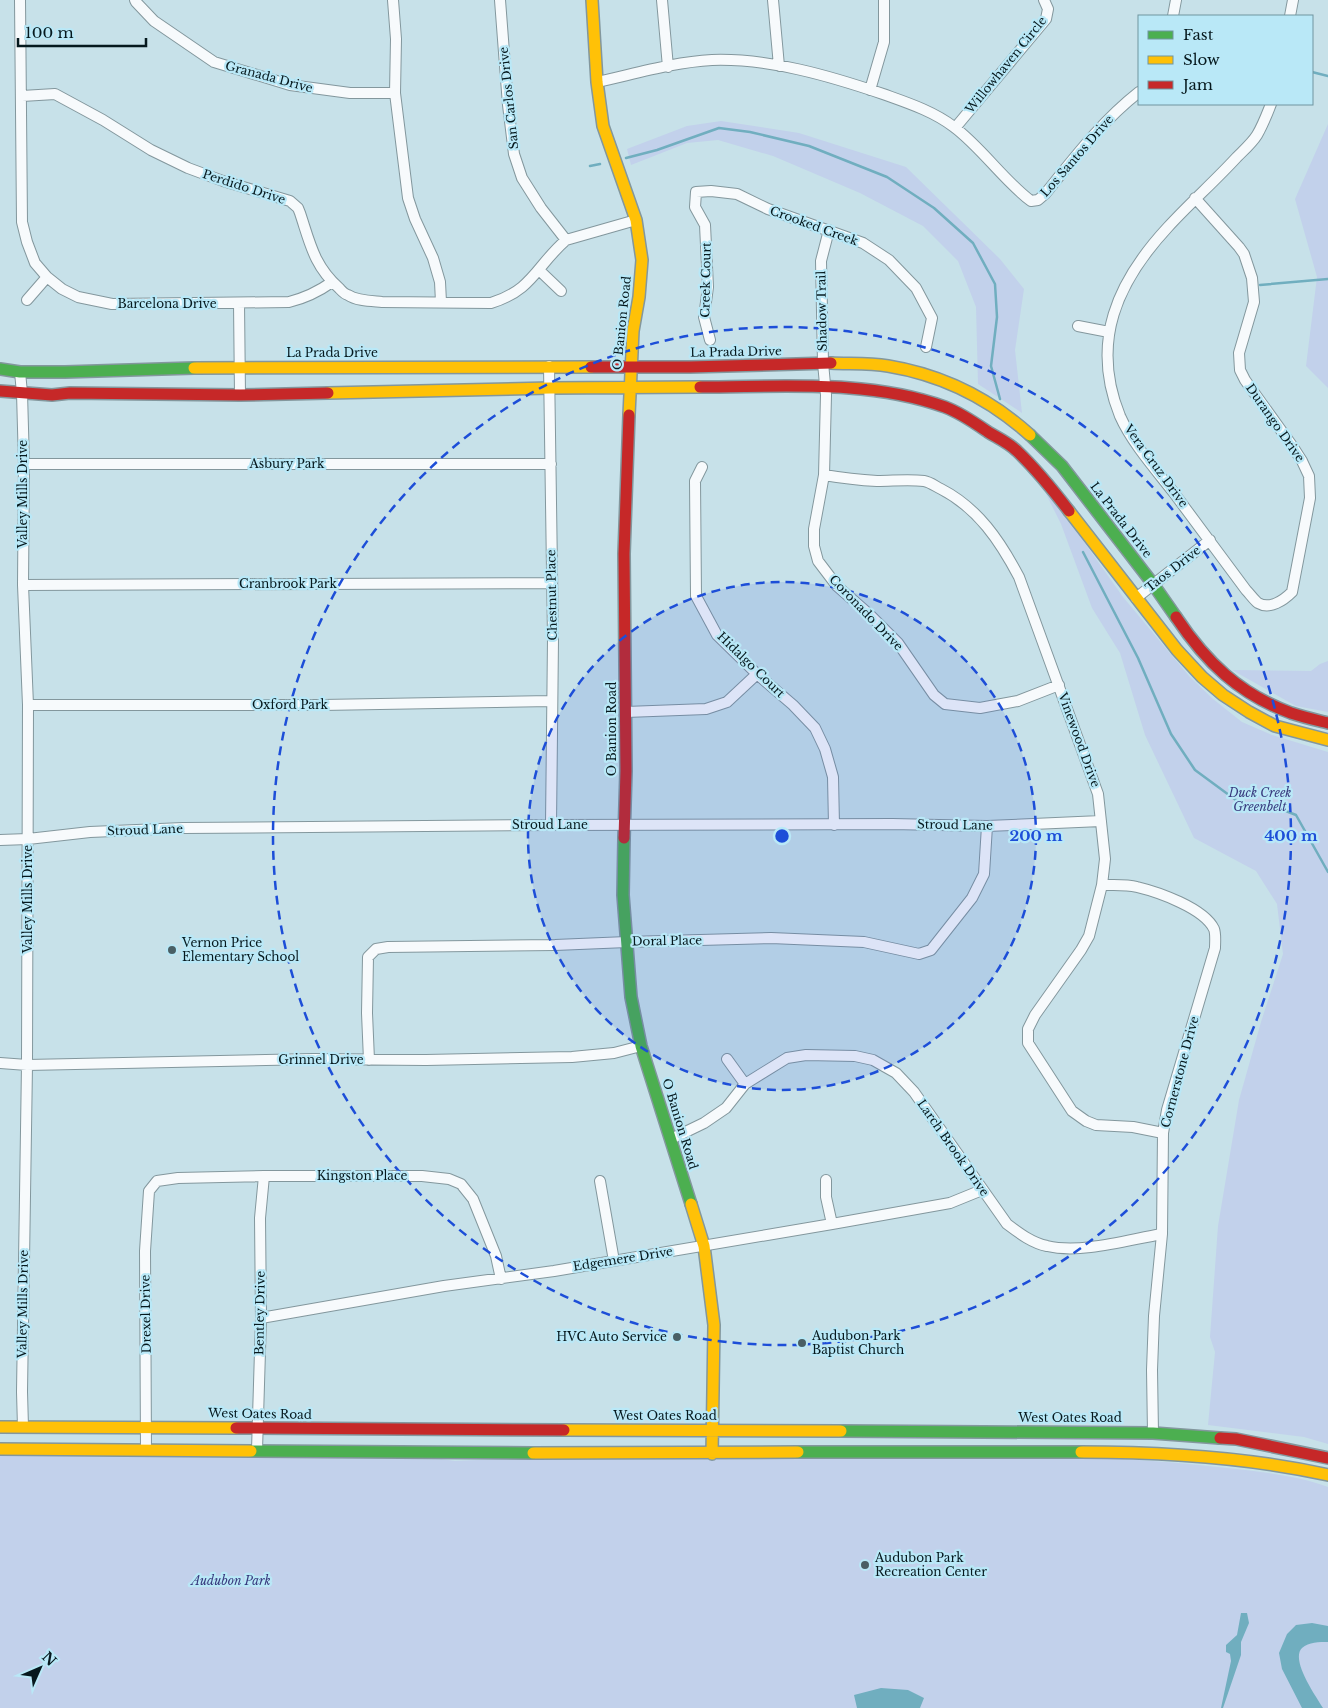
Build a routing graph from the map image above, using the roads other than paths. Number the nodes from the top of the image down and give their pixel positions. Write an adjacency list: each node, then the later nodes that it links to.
1 (20, 0): 20 (street, Barcelona Drive)
2 (135, 0): 18 (street, Granada Drive)
3 (393, 0): 18 (street)
4 (500, 0): 27 (street, San Carlos Drive)
5 (592, 0): 16 (main road, O Banion Road)
6 (662, 0): 15 (street)
7 (773, 0): 14 (street)
8 (884, 0): 17 (street)
9 (1044, 0): 22 (street, Willowhaven Circle)
10 (1176, 0): 12 (street)
11 (1293, 0): 13 (street)
12 (1173, 15)
13 (1290, 15)
14 (778, 66): 15 (street); 17 (street)
15 (668, 67): 16 (street)
16 (597, 82): 25 (main road, O Banion Road)
17 (870, 90): 22 (street)
18 (395, 93): 33 (street)
19 (1138, 93): 22 (street, Los Santos Drive)
20 (22, 96): 29 (street, Barcelona Drive); 30 (street, Perdido Drive)
21 (1271, 105): 24 (street, Vera Cruz Drive)
22 (955, 128)
23 (696, 192): 26 (street, Crooked Creek); 37 (street, Creek Court)
24 (1195, 198): 36 (street, Vera Cruz Drive); 56 (street, Durango Drive)
25 (636, 220): 27 (street); 41 (main road, O Banion Road)
26 (828, 230): 38 (street, Crooked Creek); 39 (street, Shadow Trail)
27 (566, 240): 28 (street, Perdido Drive)
28 (539, 270): 31 (street); 33 (street, Perdido Drive)
29 (47, 277): 32 (street); 34 (street, Barcelona Drive)
30 (332, 282): 33 (street, Perdido Drive); 34 (street, Barcelona Drive)
31 (561, 291)
32 (26, 300)
33 (441, 302)
34 (239, 303): 42 (street)
35 (1078, 326): 36 (street)
36 (1109, 332): 55 (street, Vera Cruz Drive)
37 (710, 340)
38 (926, 347)
39 (823, 364): 41 (main road, La Prada Drive); 47 (street, Coronado Drive); 58 (main road, La Prada Drive)
40 (549, 366): 41 (main road, La Prada Drive); 42 (main road, La Prada Drive); 45 (street, Chestnut Place)
41 (630, 366): 46 (main road, O Banion Road)
42 (240, 367): 44 (main road, La Prada Drive); 50 (street)
43 (0, 369): 44 (main road, La Prada Drive)
44 (20, 372): 49 (street, Valley Mills Drive)
45 (550, 388): 46 (main road); 50 (main road); 52 (street, Chestnut Place)
46 (629, 388): 47 (main road); 65 (main road, O Banion Road)
47 (826, 388): 54 (street, Coronado Drive); 60 (main road)
48 (0, 391): 49 (main road)
49 (22, 393): 50 (main road); 51 (street, Valley Mills Drive)
50 (240, 396)
51 (24, 464): 52 (street, Asbury Park); 59 (street, Valley Mills Drive)
52 (551, 464): 57 (street, Chestnut Place)
53 (702, 467): 61 (street, Hidalgo Court)
54 (824, 475): 62 (street, Vinewood Drive); 62 (street, Coronado Drive)
55 (1210, 540): 56 (street, Vera Cruz Drive); 58 (street, Taos Drive)
56 (1295, 579)
57 (552, 584): 59 (street, Cranbrook Park); 63 (street, Chestnut Place)
58 (1153, 584): 60 (street, Taos Drive); 66 (main road, La Prada Drive)
59 (23, 585): 64 (street, Valley Mills Drive)
60 (1136, 598): 67 (main road)
61 (756, 674): 65 (street); 71 (street, Hidalgo Court)
62 (1058, 685): 68 (street, Vinewood Drive)
63 (551, 701): 64 (street, Oxford Park); 69 (street, Chestnut Place)
64 (28, 705): 73 (street, Valley Mills Drive)
65 (626, 712): 70 (main road, O Banion Road)
66 (1328, 723)
67 (1328, 740)
68 (1101, 821): 72 (street, Stroud Lane); 75 (street, Vinewood Drive)
69 (551, 825): 70 (street, Stroud Lane); 73 (street, Stroud Lane)
70 (624, 825): 71 (street, Stroud Lane); 76 (main road, O Banion Road)
71 (834, 825): 72 (street, Stroud Lane)
72 (986, 826): 76 (street, Doral Place)
73 (28, 839): 74 (street, Stroud Lane); 81 (street, Valley Mills Drive)
74 (0, 840)
75 (1102, 885): 83 (street, Cornerstone Drive); 83 (street, Vinewood Drive)
76 (627, 942): 77 (main road, O Banion Road); 79 (street, Doral Place)
77 (641, 1046): 79 (street, Grinnel Drive); 84 (main road, O Banion Road)
78 (727, 1059): 82 (street)
79 (369, 1060): 81 (street, Grinnel Drive)
80 (0, 1063): 81 (street, Grinnel Drive)
81 (27, 1064): 98 (street, Valley Mills Drive)
82 (745, 1084): 84 (street, Larch Brook Drive); 89 (street, Larch Brook Drive)
83 (1163, 1134): 91 (street, Cornerstone Drive)
84 (671, 1139): 92 (main road, O Banion Road)
85 (264, 1176): 87 (street, Kingston Place); 94 (street, Kingston Place); 95 (street, Bentley Drive)
86 (826, 1180): 90 (street)
87 (158, 1181): 96 (street, Drexel Drive)
88 (600, 1181): 93 (street)
89 (982, 1190): 90 (street, Edgemere Drive); 91 (street, Larch Brook Drive)
90 (832, 1224): 92 (street, Edgemere Drive)
91 (1162, 1234): 103 (street, Cornerstone Drive)
92 (704, 1246): 93 (street, Edgemere Drive); 102 (main road, O Banion Road)
93 (614, 1261): 94 (street, Edgemere Drive)
94 (500, 1279): 95 (street, Edgemere Drive)
95 (261, 1318): 99 (street, Bentley Drive)
96 (147, 1426): 98 (main road, West Oates Road); 99 (main road, West Oates Road); 106 (street, Drexel Drive)
97 (0, 1427): 98 (main road, West Oates Road)
98 (23, 1427): 105 (main road)
99 (257, 1428): 100 (main road, West Oates Road); 107 (street, Bentley Drive)
100 (422, 1429): 101 (main road, West Oates Road); 110 (main road)
101 (532, 1429): 102 (main road, West Oates Road); 108 (main road)
102 (713, 1429): 103 (main road, West Oates Road); 111 (main road, O Banion Road)
103 (1153, 1433): 109 (main road); 112 (main road); 113 (main road, West Oates Road)
104 (0, 1449): 105 (main road)
105 (22, 1449): 106 (main road)
106 (146, 1450): 107 (main road)
107 (257, 1450): 110 (main road)
108 (526, 1452): 110 (main road); 111 (main road)
109 (1093, 1452): 111 (main road); 112 (main road)
110 (423, 1453)
111 (712, 1454)
112 (1183, 1454): 114 (main road)
113 (1328, 1458)
114 (1328, 1475)

